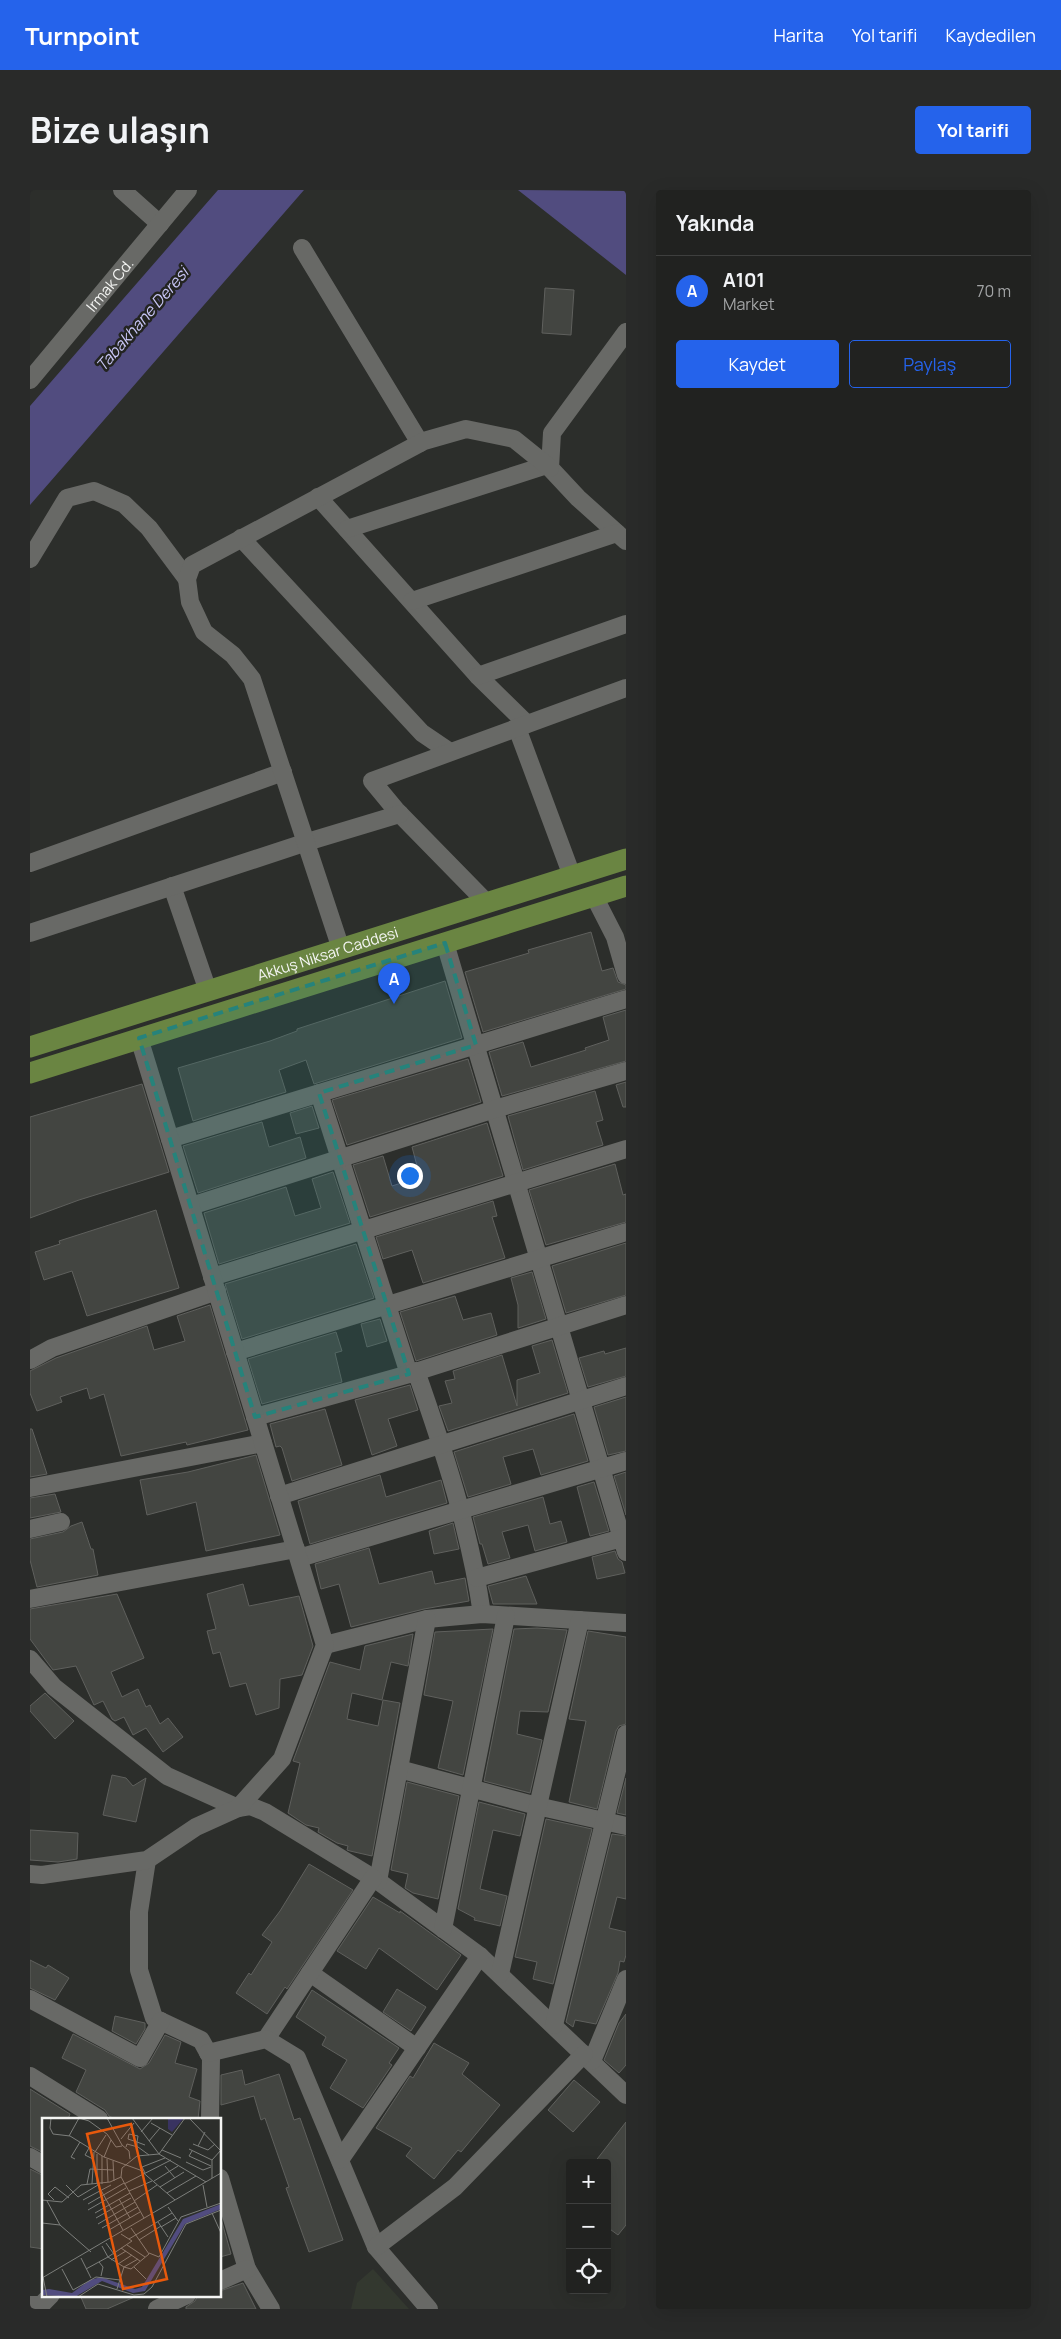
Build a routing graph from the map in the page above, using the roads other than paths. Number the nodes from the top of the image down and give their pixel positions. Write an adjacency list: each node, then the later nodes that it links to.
1 (122, 190): 3 (street)
2 (188, 190): 3 (street, Irmak Cd.)
3 (160, 224): 6 (street, Irmak Cd.)
4 (302, 248): 7 (street)
5 (626, 332): 8 (street)
6 (30, 380)
7 (420, 443): 8 (street); 9 (street)
8 (549, 467): 10 (street); 11 (street)
9 (318, 497): 10 (street); 12 (street)
10 (347, 529): 15 (street)
11 (622, 537): 15 (street)
12 (242, 538): 14 (street); 20 (street)
13 (30, 559): 14 (street)
14 (187, 579): 21 (street)
15 (412, 601): 17 (street)
16 (626, 625): 17 (street)
17 (478, 676): 19 (street)
18 (626, 688): 19 (street)
19 (522, 726): 20 (street); 26 (street)
20 (450, 752): 22 (street)
21 (283, 772): 23 (street); 25 (street)
22 (400, 814): 23 (street); 30 (street)
23 (307, 842): 27 (street); 33 (street)
24 (626, 859): 26 (main road, Akkuş Niksar Caddesi)
25 (30, 863)
26 (572, 876): 30 (main road, Akkuş Niksar Caddesi)
27 (172, 886): 31 (street); 35 (street)
28 (626, 886): 29 (main road, Akkuş Niksar Caddesi)
29 (594, 896): 32 (main road, Akkuş Niksar Caddesi); 34 (street)
30 (487, 903): 33 (main road, Akkuş Niksar Caddesi)
31 (30, 933)
32 (445, 943): 37 (main road, Akkuş Niksar Caddesi); 38 (street)
33 (341, 949): 35 (main road, Akkuş Niksar Caddesi)
34 (626, 975)
35 (208, 991): 39 (main road, Akkuş Niksar Caddesi)
36 (626, 999): 38 (street)
37 (140, 1038): 41 (main road, Akkuş Niksar Caddesi); 44 (street)
38 (476, 1045): 42 (street); 43 (street)
39 (30, 1046)
40 (626, 1071): 43 (street)
41 (30, 1073)
42 (319, 1093): 44 (street); 46 (street)
43 (495, 1109): 46 (street); 47 (street)
44 (170, 1139): 48 (street)
45 (626, 1148): 47 (street)
46 (340, 1159): 48 (street); 49 (street)
47 (516, 1182): 49 (street); 51 (street)
48 (191, 1206): 52 (street)
49 (362, 1230): 52 (street); 54 (street)
50 (626, 1232): 51 (street)
51 (539, 1259): 54 (street); 55 (street)
52 (215, 1284): 56 (street); 57 (street)
53 (626, 1305): 55 (street)
54 (386, 1306): 56 (street); 58 (street)
55 (559, 1325): 58 (street); 60 (street)
56 (235, 1352): 61 (street)
57 (30, 1360)
58 (412, 1373): 61 (street); 63 (street)
59 (626, 1386): 60 (street)
60 (581, 1400): 63 (street); 65 (street)
61 (255, 1417): 62 (street)
62 (263, 1444): 66 (street); 67 (street)
63 (442, 1444): 67 (street); 68 (street)
64 (626, 1461): 65 (street)
65 (602, 1469): 68 (street); 71 (street)
66 (30, 1488)
67 (279, 1496): 72 (street)
68 (461, 1510): 72 (street); 73 (street)
69 (61, 1522): 70 (street)
70 (30, 1529)
71 (625, 1542): 73 (street)
72 (297, 1554): 74 (street); 80 (street)
73 (477, 1578): 75 (street)
74 (30, 1599)
75 (482, 1614): 76 (street); 77 (street)
76 (506, 1616): 78 (street); 84 (street)
77 (427, 1619): 80 (street); 83 (street)
78 (580, 1620): 79 (street); 85 (street)
79 (626, 1622)
80 (325, 1645): 86 (street)
81 (30, 1659): 86 (street)
82 (626, 1734): 87 (street)
83 (399, 1769): 84 (street); 91 (street)
84 (471, 1788): 85 (street); 92 (street)
85 (537, 1806): 87 (street); 95 (street)
86 (238, 1808): 89 (street); 91 (street)
87 (604, 1820): 88 (street); 99 (street)
88 (626, 1826)
89 (147, 1860): 90 (street); 98 (street)
90 (30, 1874)
91 (376, 1880): 92 (street); 94 (street)
92 (443, 1929): 93 (street)
93 (480, 1956): 95 (street); 101 (street)
94 (310, 1973): 100 (street); 101 (street)
95 (500, 1974): 99 (street)
96 (626, 1978): 103 (street)
97 (30, 1999): 98 (street)
98 (161, 2021): 102 (street)
99 (554, 2025): 103 (street)
100 (266, 2039): 102 (street); 109 (street)
101 (417, 2048): 109 (street)
102 (208, 2053): 107 (street)
103 (588, 2057): 105 (street); 112 (street)
104 (30, 2076): 106 (street)
105 (626, 2095)
106 (97, 2118)
107 (210, 2118)
108 (30, 2158): 110 (street)
109 (340, 2160): 112 (street)
110 (42, 2163)
111 (221, 2181): 113 (street)
112 (376, 2247): 118 (street)
113 (247, 2268): 114 (street); 117 (street)
114 (221, 2281)
115 (185, 2296): 116 (street)
116 (156, 2309)
117 (270, 2309)
118 (429, 2309)

